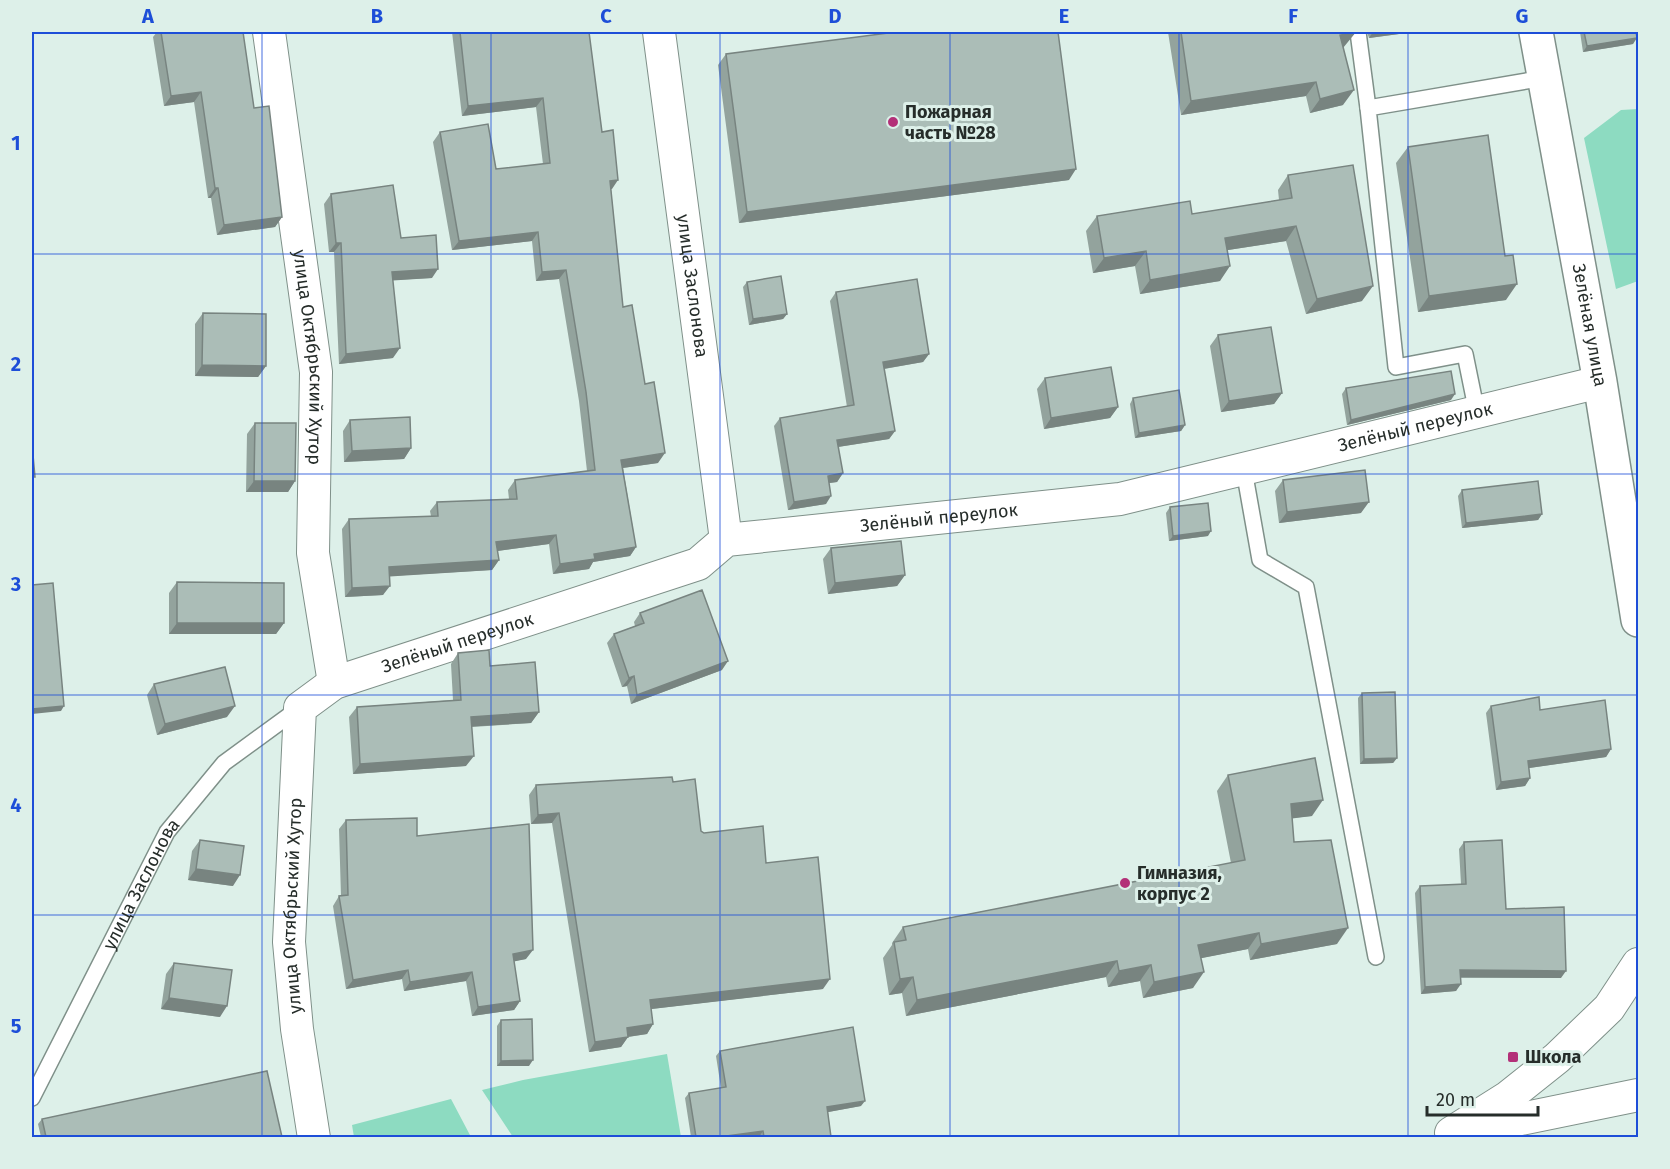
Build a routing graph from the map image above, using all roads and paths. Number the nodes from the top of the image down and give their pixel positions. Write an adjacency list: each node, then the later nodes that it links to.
1 (269, 32): 12 (street, улица Октябрьский Хутор)
2 (659, 32): 10 (street, улица Заслонова)
3 (1358, 32): 6 (lane)
4 (1536, 32): 5 (street, Зелёная улица)
5 (1544, 78): 6 (lane); 7 (street, Зелёная улица)
6 (1368, 108): 8 (lane)
7 (1600, 382): 8 (street, Зелёный переулок); 11 (street, Зелёная улица)
8 (1477, 413): 9 (street, Зелёный переулок)
9 (1244, 470): 10 (street, Зелёный переулок); 14 (lane)
10 (726, 540): 12 (street, Зелёный переулок)
11 (1638, 621)
12 (334, 683): 13 (street, Зелёный переулок)
13 (300, 708): 17 (lane, улица Заслонова); 19 (street, улица Октябрьский Хутор)
14 (1376, 957)
15 (1638, 964): 18 (street)
16 (1638, 1095): 18 (street)
17 (32, 1098)
18 (1442, 1135)
19 (314, 1137)

